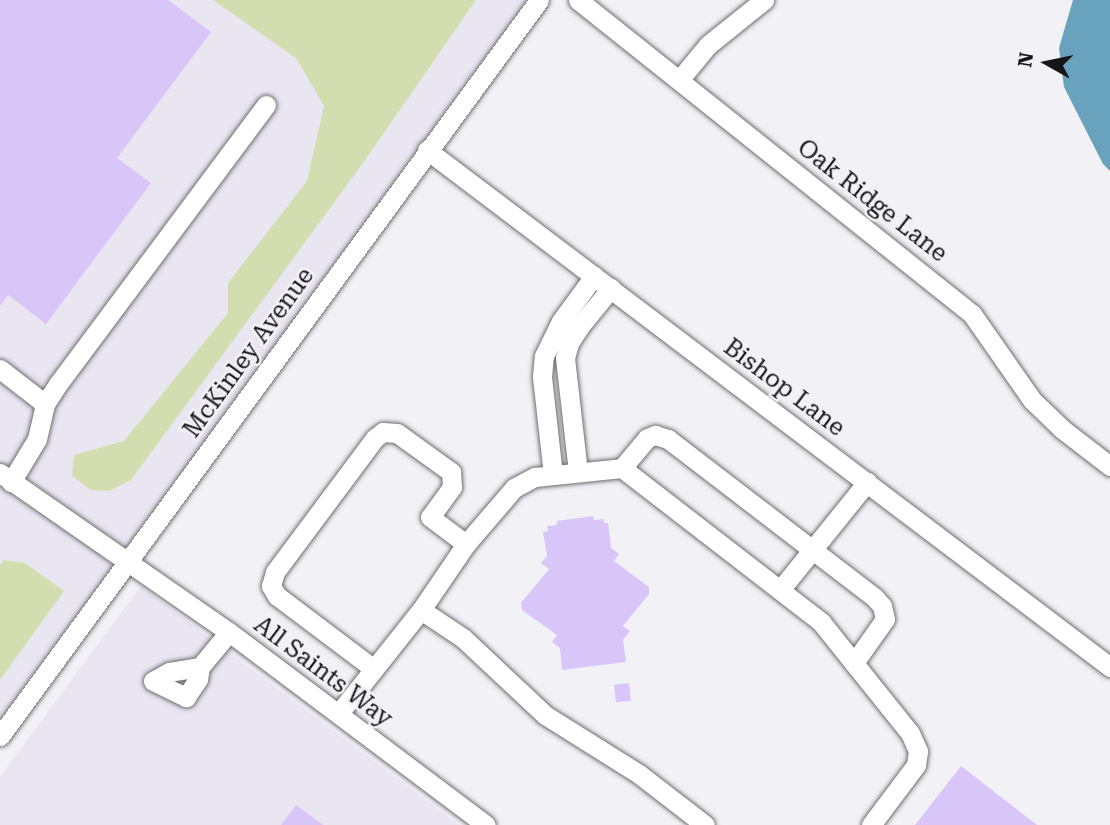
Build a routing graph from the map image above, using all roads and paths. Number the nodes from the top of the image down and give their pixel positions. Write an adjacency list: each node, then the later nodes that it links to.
1 (539, 0): 6 (street, McKinley Avenue)
2 (578, 0): 4 (street, Oak Ridge Lane)
3 (764, 0): 4 (street)
4 (680, 79): 11 (street, Oak Ridge Lane)
5 (266, 105): 10 (street)
6 (427, 150): 7 (street, Bishop Lane); 19 (street, McKinley Avenue)
7 (594, 276): 8 (street, Bishop Lane); 14 (street)
8 (611, 288): 13 (street); 16 (street, Bishop Lane)
9 (0, 369): 10 (street)
10 (45, 404): 15 (street)
11 (1110, 466)
12 (622, 468): 13 (street); 18 (street); 20 (street)
13 (578, 472): 14 (street)
14 (553, 475): 17 (street)
15 (6, 478): 19 (street, All Saints Way)
16 (867, 482): 18 (street); 25 (street, Bishop Lane)
17 (466, 544): 21 (street); 26 (street)
18 (811, 549): 20 (street); 23 (street)
19 (129, 561): 22 (street, All Saints Way); 28 (street, McKinley Avenue)
20 (780, 590): 23 (street)
21 (421, 610): 26 (street); 30 (street)
22 (229, 632): 24 (street); 27 (street, All Saints Way)
23 (854, 663): 31 (street)
24 (200, 667): 24 (street)
25 (1110, 667)
26 (374, 669): 27 (street)
27 (338, 713): 29 (street, All Saints Way)
28 (0, 736)
29 (486, 825)
30 (705, 825)
31 (871, 825)

